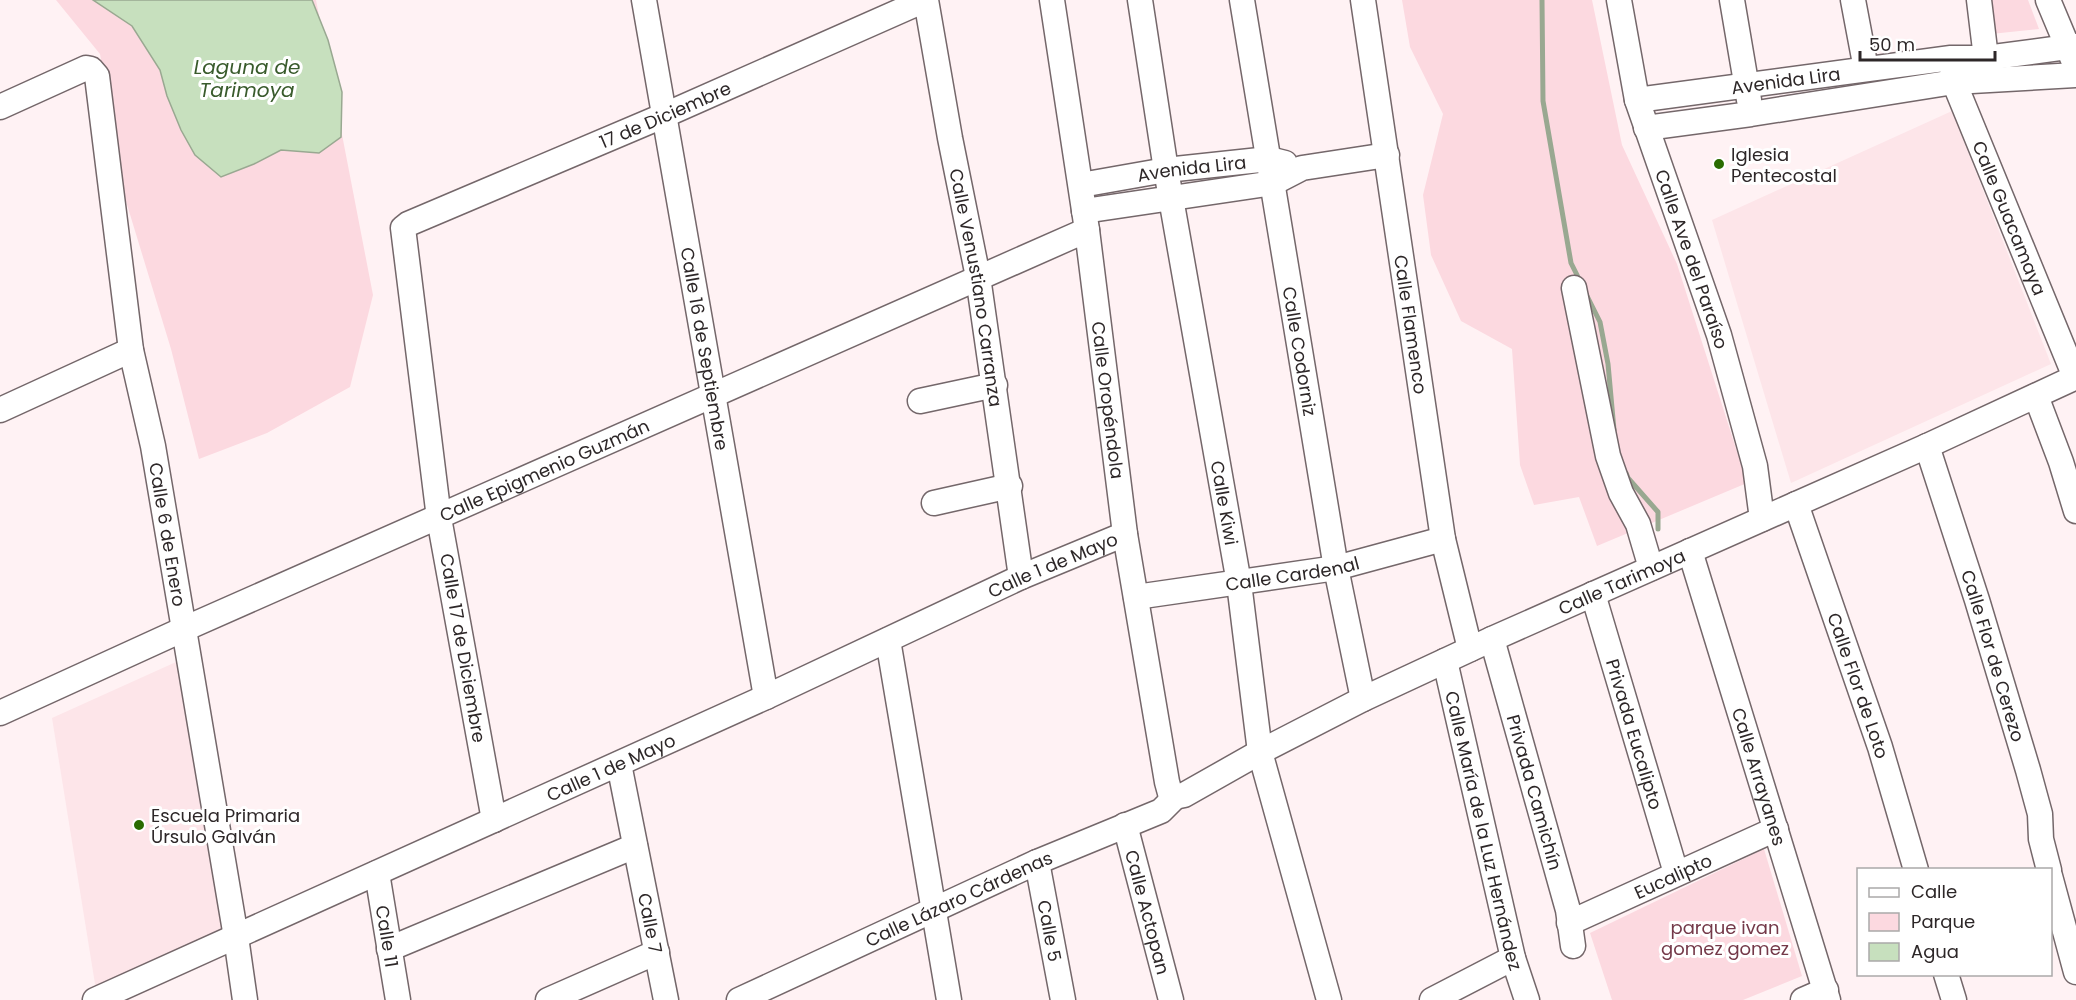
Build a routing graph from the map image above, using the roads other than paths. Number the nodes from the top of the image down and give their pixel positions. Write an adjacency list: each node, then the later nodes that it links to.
1 (645, 0): 22 (street, Calle 16 de Septiembre)
2 (925, 0): 22 (street, 17 de Diciembre); 33 (street, Calle Venustiano Carranza)
3 (1052, 0): 29 (street, Calle Oropéndola)
4 (1140, 0): 27 (street, Calle Kiwi)
5 (1242, 0): 25 (street, Calle Codorniz)
6 (1363, 0): 24 (street, Calle Flamenco)
7 (1619, 0): 19 (street, Calle Ave del Paraíso)
8 (1732, 0): 18 (street)
9 (1854, 0): 15 (street)
10 (1979, 0): 14 (street)
11 (2048, 0): 12 (street)
12 (2074, 54): 14 (street, Avenida Lira)
13 (1951, 58): 14 (street, Avenida Lira); 15 (street, Avenida Lira); 17 (street, Calle Guacamaya)
14 (1986, 58)
15 (1866, 69): 18 (street, Avenida Lira)
16 (2076, 75): 17 (street, Avenida Lira)
17 (1954, 82): 21 (street, Avenida Lira); 36 (street, Calle Guacamaya)
18 (1747, 86): 19 (street, Avenida Lira); 21 (street)
19 (1637, 100): 23 (street, Calle Ave del Paraíso)
20 (0, 107): 35 (street, Calle 6 de Enero)
21 (1751, 114): 23 (street, Avenida Lira)
22 (665, 115): 32 (street, 17 de Diciembre); 38 (street, Calle 16 de Septiembre)
23 (1646, 128): 49 (street, Calle Ave del Paraíso)
24 (1387, 155): 26 (street, Avenida Lira); 51 (street, Calle Flamenco)
25 (1269, 159): 26 (street, Avenida Lira); 27 (street, Avenida Lira); 28 (street, Calle Codorniz)
26 (1302, 168): 28 (street, Avenida Lira)
27 (1166, 170): 29 (street, Avenida Lira); 30 (street, Calle Kiwi)
28 (1273, 183): 30 (street, Avenida Lira); 53 (street, Calle Codorniz)
29 (1081, 185): 31 (street, Calle Oropéndola)
30 (1172, 199): 31 (street, Avenida Lira); 56 (street, Calle Kiwi)
31 (1086, 220): 33 (street, Calle Epigmenio Guzmán); 50 (street, Calle Oropéndola)
32 (405, 226): 48 (street, Calle 17 de Diciembre)
33 (978, 277): 37 (street, Calle Venustiano Carranza); 38 (street, Calle Epigmenio Guzmán)
34 (1574, 288): 54 (street)
35 (131, 350): 41 (street); 59 (street, Calle 6 de Enero)
36 (2076, 377): 39 (street, Calle Tarimoya)
37 (995, 386): 40 (street); 44 (street, Calle Venustiano Carranza)
38 (712, 396): 48 (street, Calle Epigmenio Guzmán); 64 (street, Calle 16 de Septiembre)
39 (2036, 396): 42 (street, Calle Tarimoya); 43 (street)
40 (920, 401)
41 (0, 410)
42 (1927, 446): 46 (street, Calle Tarimoya); 76 (street, Calle Flor de Cerezo)
43 (2068, 459): 47 (street)
44 (1010, 486): 45 (street); 55 (street, Calle Venustiano Carranza)
45 (934, 502)
46 (1796, 504): 49 (street, Calle Tarimoya); 75 (street, Calle Flor de Loto)
47 (2076, 511)
48 (439, 518): 59 (street, Calle Epigmenio Guzmán); 70 (street, Calle 17 de Diciembre)
49 (1762, 519): 52 (street, Calle Tarimoya)
50 (1125, 534): 55 (street, Calle 1 de Mayo); 58 (street, Calle Oropéndola)
51 (1443, 539): 53 (street, Calle Cardenal); 62 (street, Calle Flamenco)
52 (1690, 551): 54 (street, Calle Tarimoya); 72 (street, Calle Arrayanes)
53 (1336, 568): 56 (street, Calle Cardenal); 65 (street, Calle Codorniz)
54 (1651, 568): 57 (street, Calle Tarimoya)
55 (1022, 577): 61 (street, Calle 1 de Mayo)
56 (1239, 584): 58 (street, Calle Cardenal); 67 (street, Calle Kiwi)
57 (1593, 594): 60 (street, Calle Tarimoya); 78 (street, Privada Eucalipto)
58 (1136, 597): 69 (street, Calle Oropéndola)
59 (184, 629): 66 (street, Calle Epigmenio Guzmán); 82 (street, Calle 6 de Enero)
60 (1492, 639): 62 (street, Calle Tarimoya); 81 (street, Privada Camichín)
61 (888, 640): 64 (street, Calle 1 de Mayo); 80 (street)
62 (1470, 649): 63 (street, Calle Tarimoya)
63 (1445, 661): 65 (street, Calle Tarimoya); 85 (street, Calle María de la Luz Hernández)
64 (766, 697): 68 (street, Calle 1 de Mayo)
65 (1363, 699): 67 (street, Calle Tarimoya)
66 (0, 713)
67 (1260, 752): 69 (street, Calle Tarimoya); 99 (street, Calle Kiwi)
68 (619, 764): 70 (street, Calle 1 de Mayo); 73 (street, Calle 7)
69 (1173, 796): 71 (street, Calle Lázaro Cárdenas)
70 (494, 820): 77 (street, Calle 1 de Mayo)
71 (1125, 825): 74 (street, Calle Lázaro Cárdenas); 98 (street, Calle Actopan)
72 (1776, 829): 78 (street, Eucalipto); 88 (street, Calle Arrayanes)
73 (635, 846): 83 (street); 84 (street, Calle 7)
74 (1037, 862): 80 (street, Calle Lázaro Cárdenas); 97 (street, Calle 5)
75 (1915, 868)
76 (2048, 868)
77 (377, 873): 82 (street, Calle 1 de Mayo); 83 (street, Calle 11)
78 (1676, 873): 81 (street, Eucalipto)
79 (2052, 883): 86 (street)
80 (932, 909): 95 (street, Calle Lázaro Cárdenas); 96 (street)
81 (1571, 934)
82 (236, 937): 90 (street, Calle 1 de Mayo); 91 (street, Calle 6 de Enero)
83 (389, 949): 92 (street, Calle 11)
84 (657, 951): 93 (street); 94 (street, Calle 7)
85 (1513, 958): 89 (street); 100 (street, Calle María de la Luz Hernández)
86 (2076, 972)
87 (1946, 976): 102 (street)
88 (1827, 995): 101 (street)
89 (1441, 998)
90 (95, 1000)
91 (245, 1000)
92 (398, 1000)
93 (548, 1000)
94 (666, 1000)
95 (739, 1000)
96 (949, 1000)
97 (1063, 1000)
98 (1171, 1000)
99 (1329, 1000)
100 (1527, 1000)
101 (1803, 1000)
102 (1954, 1000)

